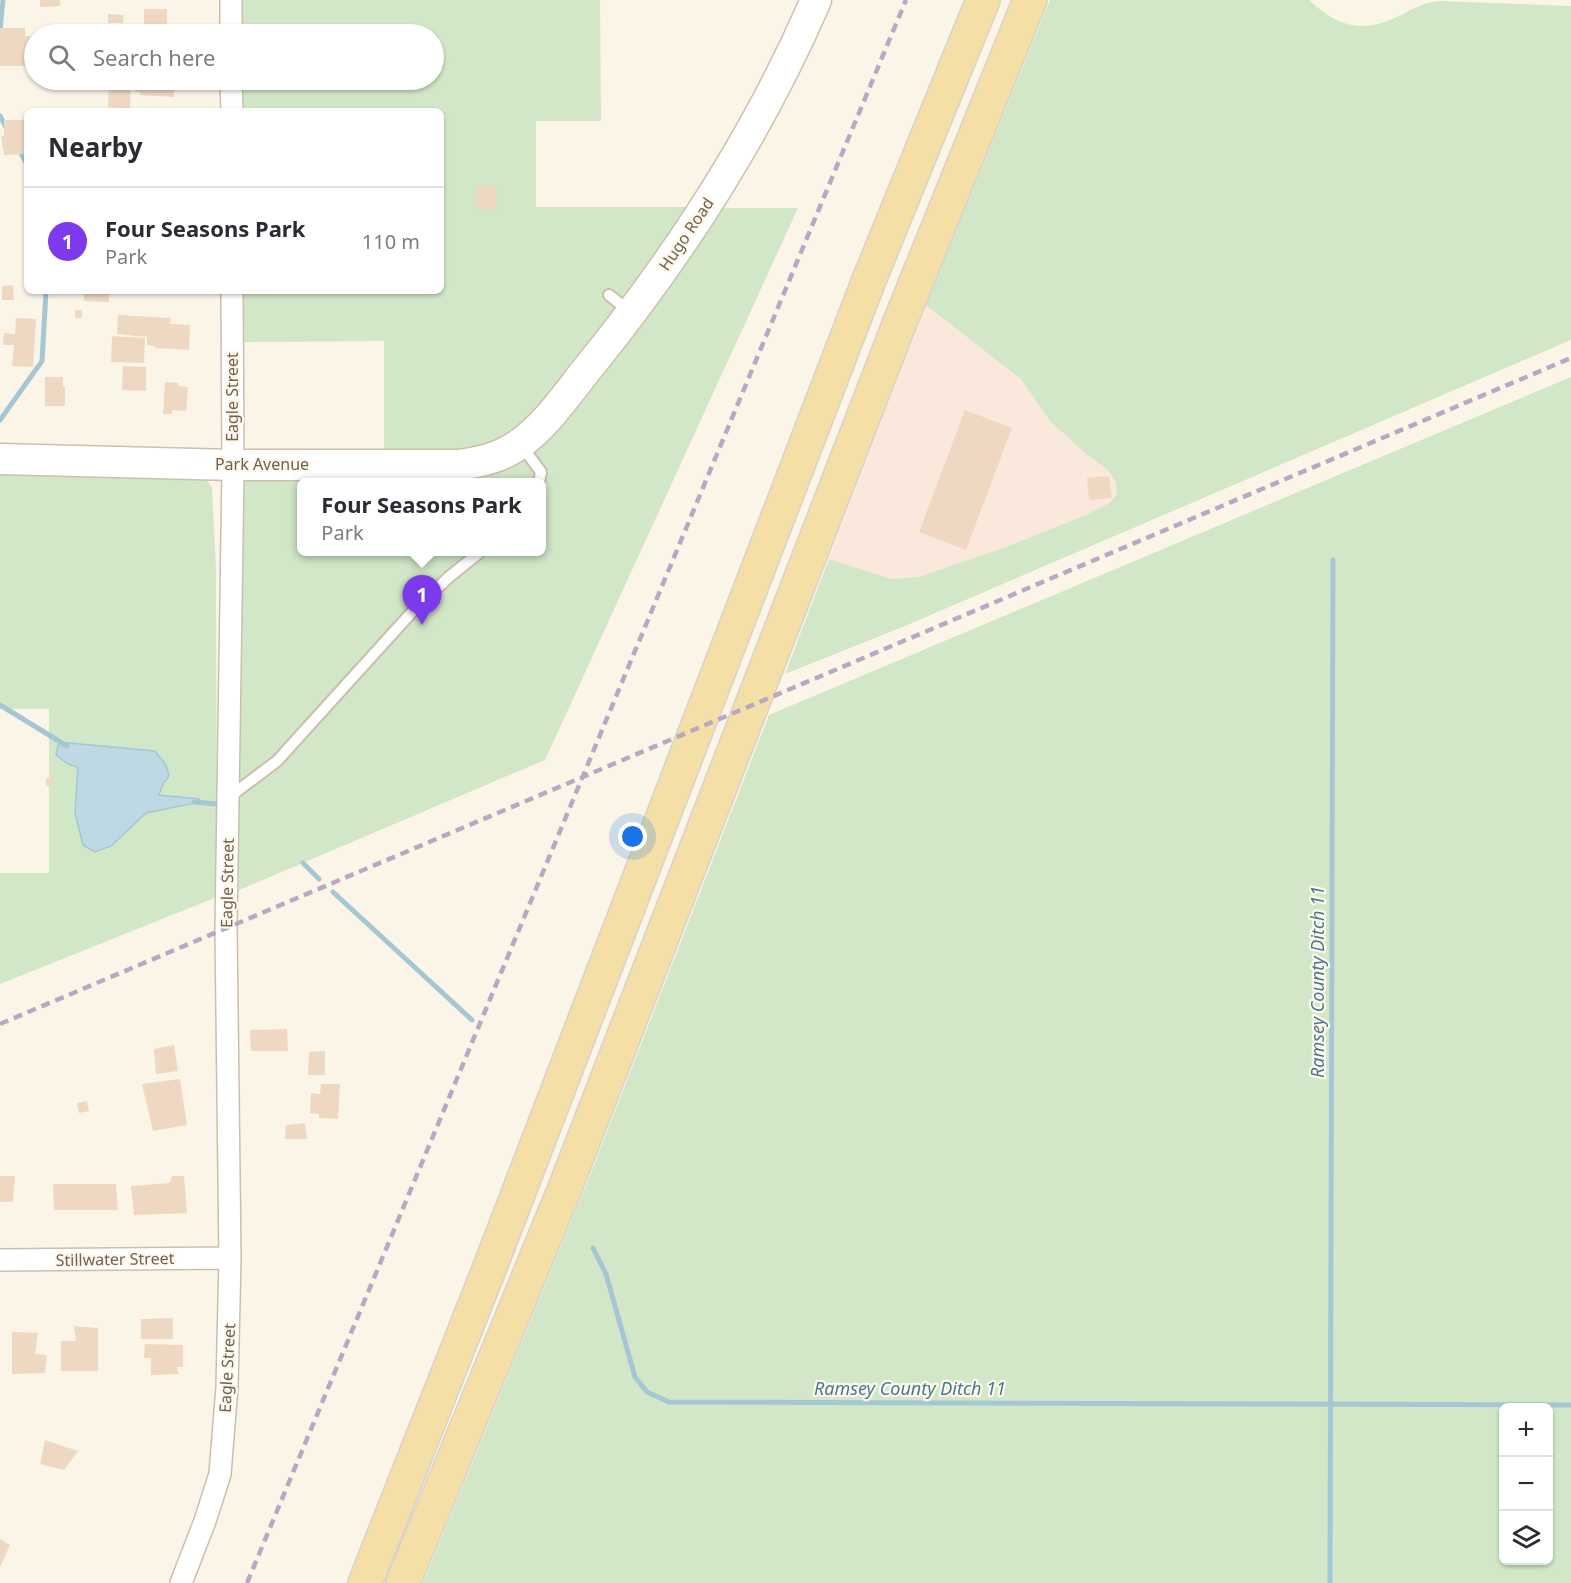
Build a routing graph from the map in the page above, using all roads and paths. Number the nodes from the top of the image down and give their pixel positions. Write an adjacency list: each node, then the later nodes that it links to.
1 (231, 0): 5 (street)
2 (816, 0): 9 (street, Hugo Road)
3 (983, 0): 18 (main road)
4 (1030, 0): 19 (main road)
5 (231, 24)
6 (231, 90): 7 (street)
7 (231, 108)
8 (232, 294): 11 (street, Eagle Street)
9 (520, 444): 11 (street, Park Avenue); 12 (lane)
10 (0, 459): 11 (street, Park Avenue)
11 (233, 465): 14 (street, Eagle Street)
12 (540, 478)
13 (475, 556): 14 (lane)
14 (228, 798): 15 (street, Eagle Street)
15 (230, 1258): 16 (street, Stillwater Street); 17 (street, Eagle Street)
16 (0, 1260)
17 (181, 1583)
18 (365, 1583)
19 (403, 1583)

